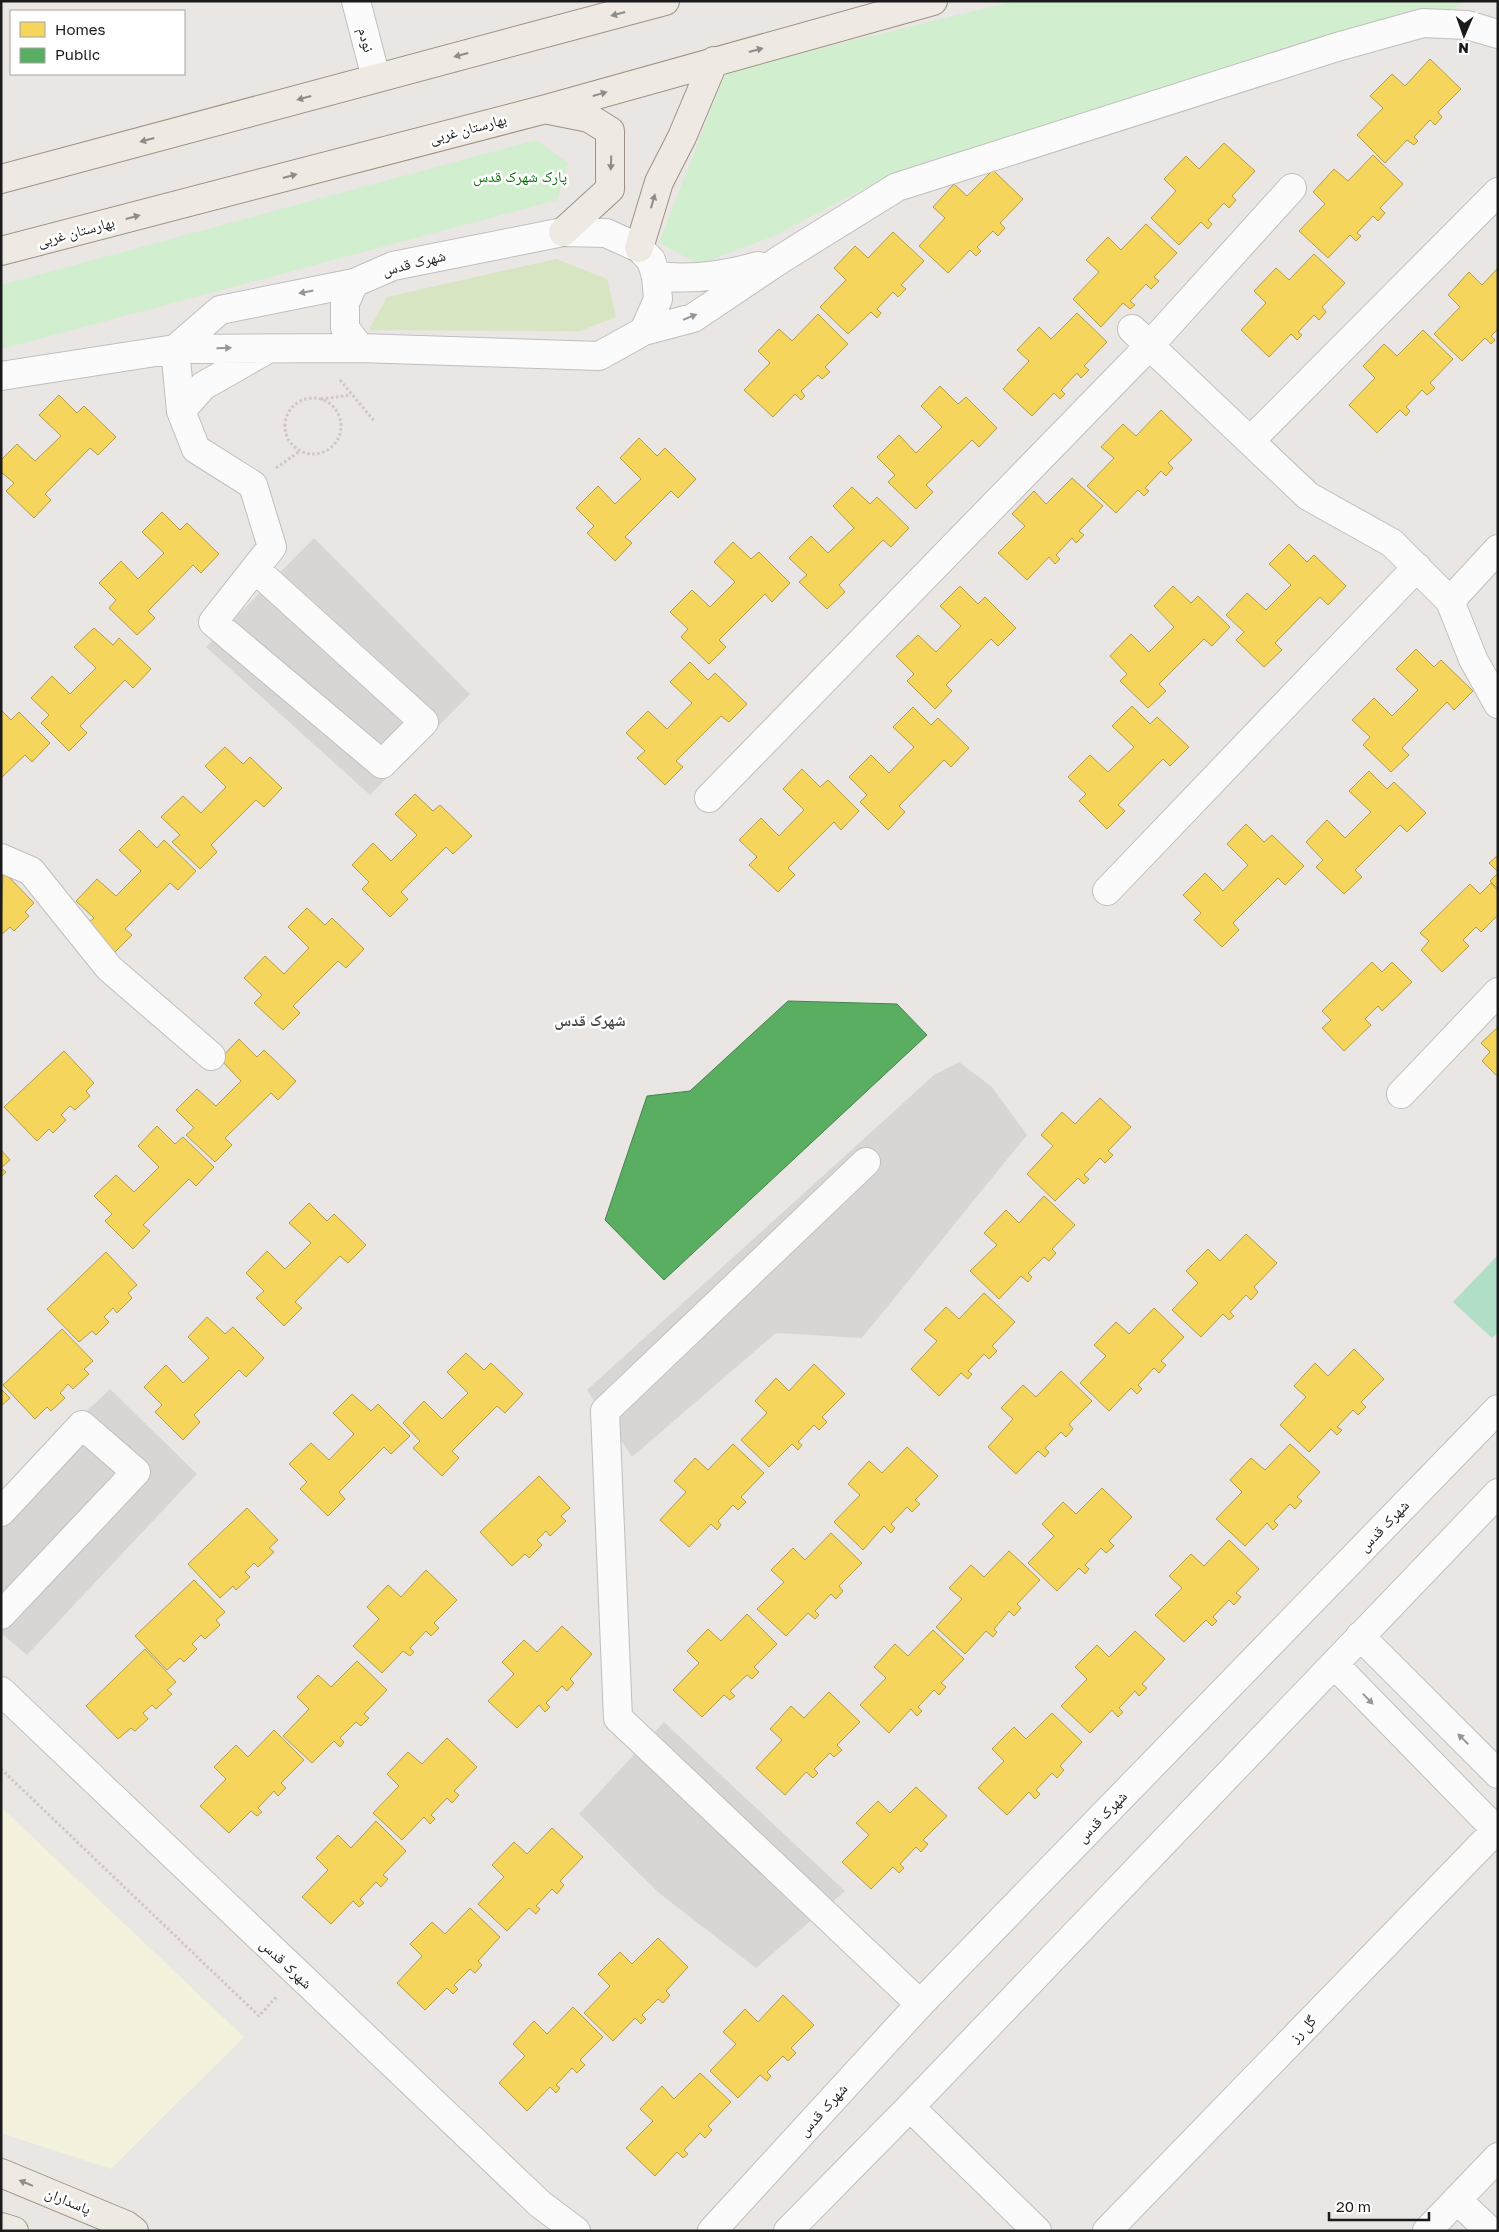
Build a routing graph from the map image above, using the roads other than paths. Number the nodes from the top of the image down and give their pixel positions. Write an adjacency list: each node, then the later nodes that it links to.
1 (356, 1): 6 (street, نودم)
2 (665, 1): 6 (main road, one-way to 6)
3 (933, 1): 5 (main road, بهارستان غربی, one-way to 3)
4 (1498, 34): 14 (street)
5 (714, 61): 7 (main road, بهارستان غربی, one-way to 5); 12 (main road, one-way to 5)
6 (376, 78): 8 (main road, one-way to 8)
7 (546, 109): 11 (main road, one-way to 11); 13 (main road, بهارستان غربی, one-way to 7)
8 (1, 179)
9 (1292, 188): 18 (street)
10 (1498, 192): 24 (street)
11 (563, 232): 12 (street, شهرک قدس); 16 (street, شهرک قدس)
12 (639, 248): 15 (street, شهرک قدس)
13 (1, 251)
14 (780, 259): 15 (street); 17 (street, one-way to 14)
15 (656, 276): 17 (street, شهرک قدس)
16 (354, 283): 20 (street); 21 (street, شهرک قدس, one-way to 21)
17 (644, 331): 20 (street)
18 (1141, 338): 24 (street); 30 (street)
19 (271, 347): 20 (street); 21 (street, one-way to 19); 23 (street)
20 (360, 348)
21 (175, 349): 22 (street); 23 (street)
22 (1, 376)
23 (181, 412): 27 (street)
24 (1250, 441): 26 (street)
25 (1498, 549): 28 (street)
26 (1417, 567): 28 (street); 32 (street)
27 (255, 569)
28 (1450, 601): 29 (street)
29 (1498, 704)
30 (709, 798)
31 (1, 858): 34 (street)
32 (1107, 891)
33 (1498, 992): 35 (street)
34 (211, 1056)
35 (1401, 1094)
36 (866, 1162): 46 (street)
37 (1498, 1409): 46 (street, شهرک قدس)
38 (1498, 1493): 41 (street)
39 (1, 1512): 40 (street)
40 (1, 1615)
41 (1360, 1636): 42 (street); 44 (street, one-way to 41)
42 (1334, 1664): 45 (street, one-way to 45); 47 (street)
43 (1, 1691): 54 (street, شهرک قدس)
44 (1498, 1774)
45 (1497, 1830): 58 (street, گل رز)
46 (920, 2004): 55 (street, شهرک قدس)
47 (910, 2107): 56 (street); 57 (street)
48 (1498, 2157): 50 (street)
49 (1, 2173): 53 (main road, پاسداران, one-way to 49)
50 (1457, 2200): 59 (street); 60 (street)
51 (1, 2227): 52 (main road)
52 (14, 2231)
53 (134, 2231)
54 (576, 2231)
55 (712, 2231)
56 (788, 2231)
57 (1038, 2231)
58 (1107, 2231)
59 (1427, 2231)
60 (1490, 2231)

